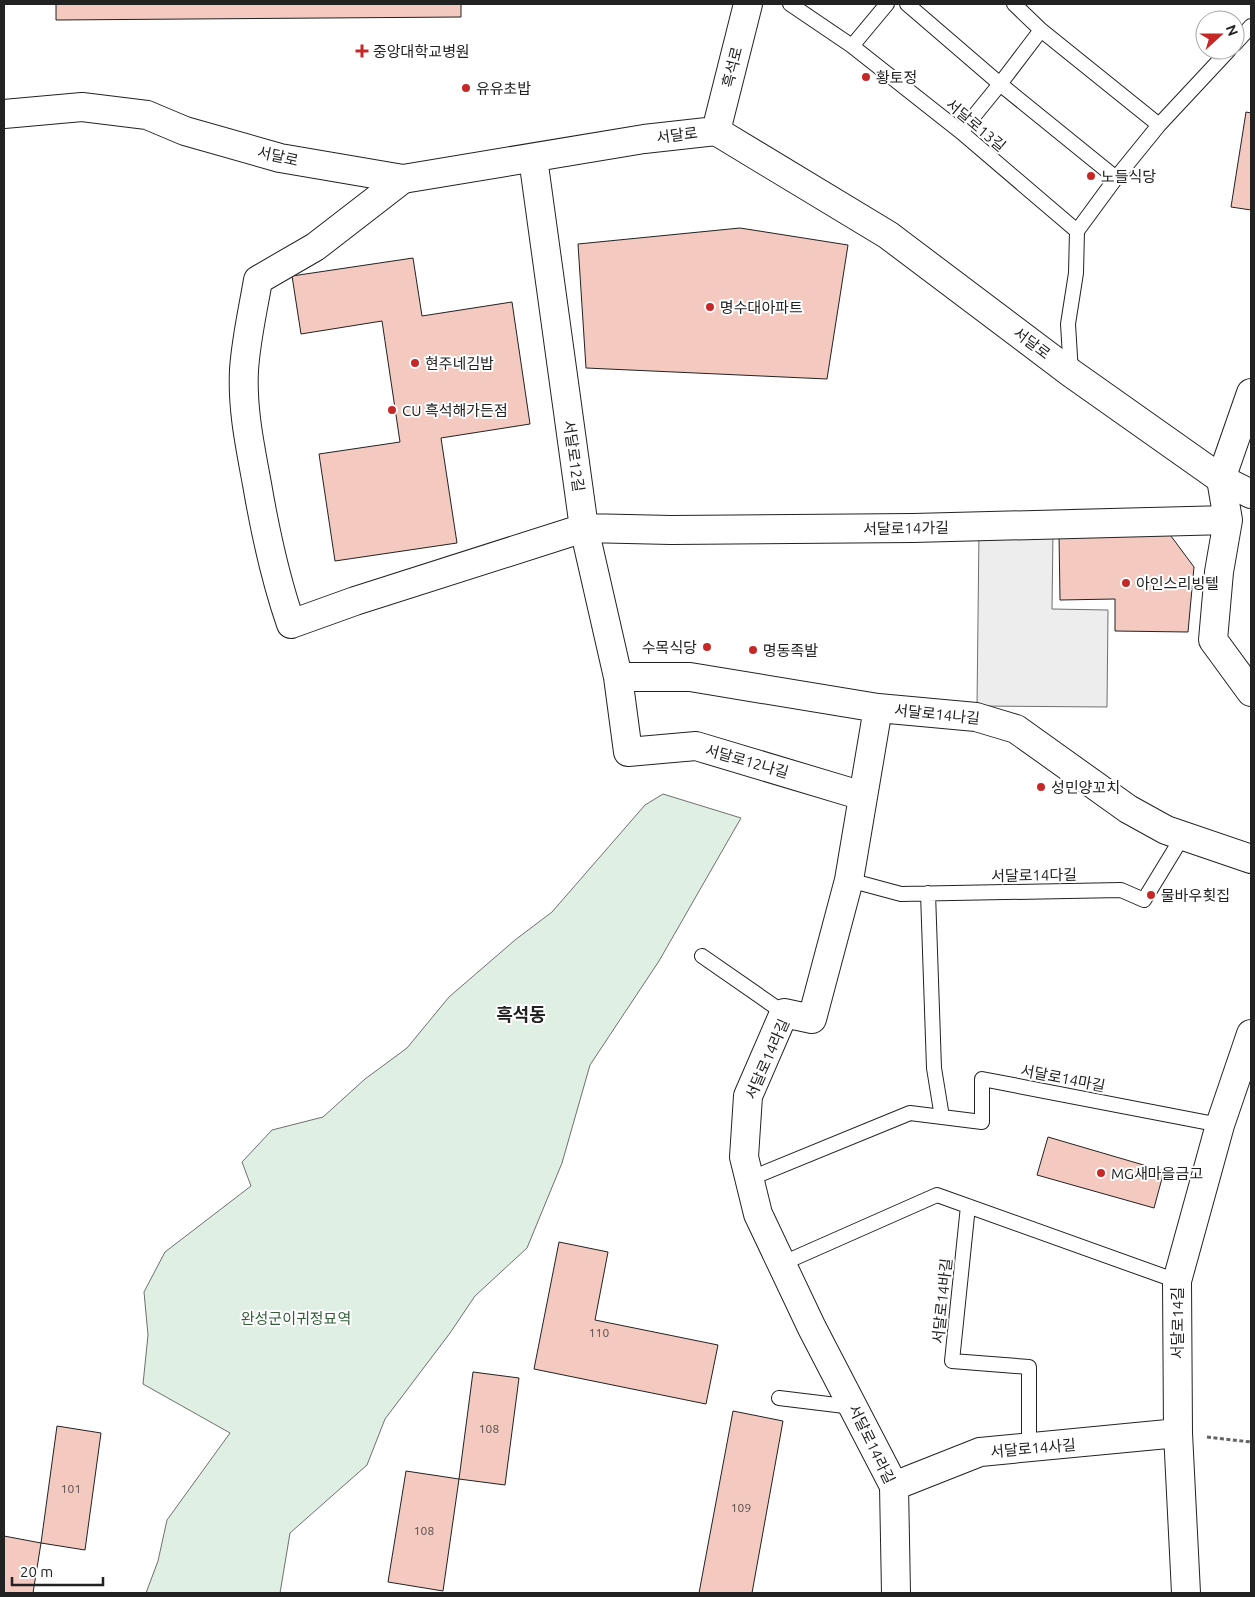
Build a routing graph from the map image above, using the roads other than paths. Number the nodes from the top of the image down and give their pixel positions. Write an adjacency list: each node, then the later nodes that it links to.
1 (748, 4): 12 (street, 흑석로)
2 (790, 4): 7 (lane, 서달로13길)
3 (887, 4): 7 (lane)
4 (908, 4): 9 (lane)
5 (1014, 4): 6 (lane)
6 (1041, 30): 9 (lane); 11 (lane)
7 (852, 46): 13 (lane, 서달로13길)
8 (1220, 60): 11 (lane)
9 (1000, 84): 13 (lane); 15 (lane)
10 (4, 114): 16 (street, 서달로)
11 (1159, 125): 15 (lane)
12 (716, 131): 14 (street, 서달로); 18 (street, 서달로)
13 (962, 132): 17 (lane, 서달로13길)
14 (534, 158): 16 (street, 서달로); 23 (street, 서달로12길)
15 (1116, 178): 17 (lane)
16 (404, 179): 23 (street, 서달로14가길)
17 (1077, 232): 18 (lane)
18 (1071, 372): 20 (street, 서달로)
19 (1251, 393): 20 (street)
20 (1221, 479): 21 (street, 서달로); 22 (street)
21 (1251, 494)
22 (1228, 520): 23 (street, 서달로14가길); 25 (street)
23 (584, 528): 24 (street, 서달로12길)
24 (618, 677): 26 (street, 서달로14나길); 27 (street, 서달로12길)
25 (1251, 692)
26 (878, 708): 28 (street, 서달로14라길); 29 (street, 서달로14나길)
27 (628, 752): 28 (street, 서달로12나길)
28 (863, 796): 31 (street, 서달로14라길)
29 (1183, 836): 30 (street, 서달로14나길); 32 (lane, 서달로14다길)
30 (1251, 859)
31 (849, 880): 32 (lane, 서달로14다길); 34 (street, 서달로14라길)
32 (928, 893): 36 (lane)
33 (702, 956): 34 (lane)
34 (784, 1013): 38 (street, 서달로14라길)
35 (1251, 1034): 37 (street, 서달로14길)
36 (942, 1117): 37 (lane, 서달로14마길); 38 (lane, 서달로14마길)
37 (1220, 1125): 41 (street, 서달로14길)
38 (749, 1179): 40 (street, 서달로14라길)
39 (968, 1206): 40 (lane); 41 (lane); 45 (lane, 서달로14바길)
40 (781, 1264): 43 (street, 서달로14라길)
41 (1177, 1281): 44 (street, 서달로14길)
42 (778, 1398): 43 (lane)
43 (853, 1407): 46 (street, 서달로14라길)
44 (1178, 1433): 45 (street, 서달로14사길); 48 (street, 서달로14길)
45 (1029, 1448): 46 (street, 서달로14사길)
46 (894, 1486): 47 (street, 서달로14라길)
47 (896, 1593)
48 (1186, 1593)

